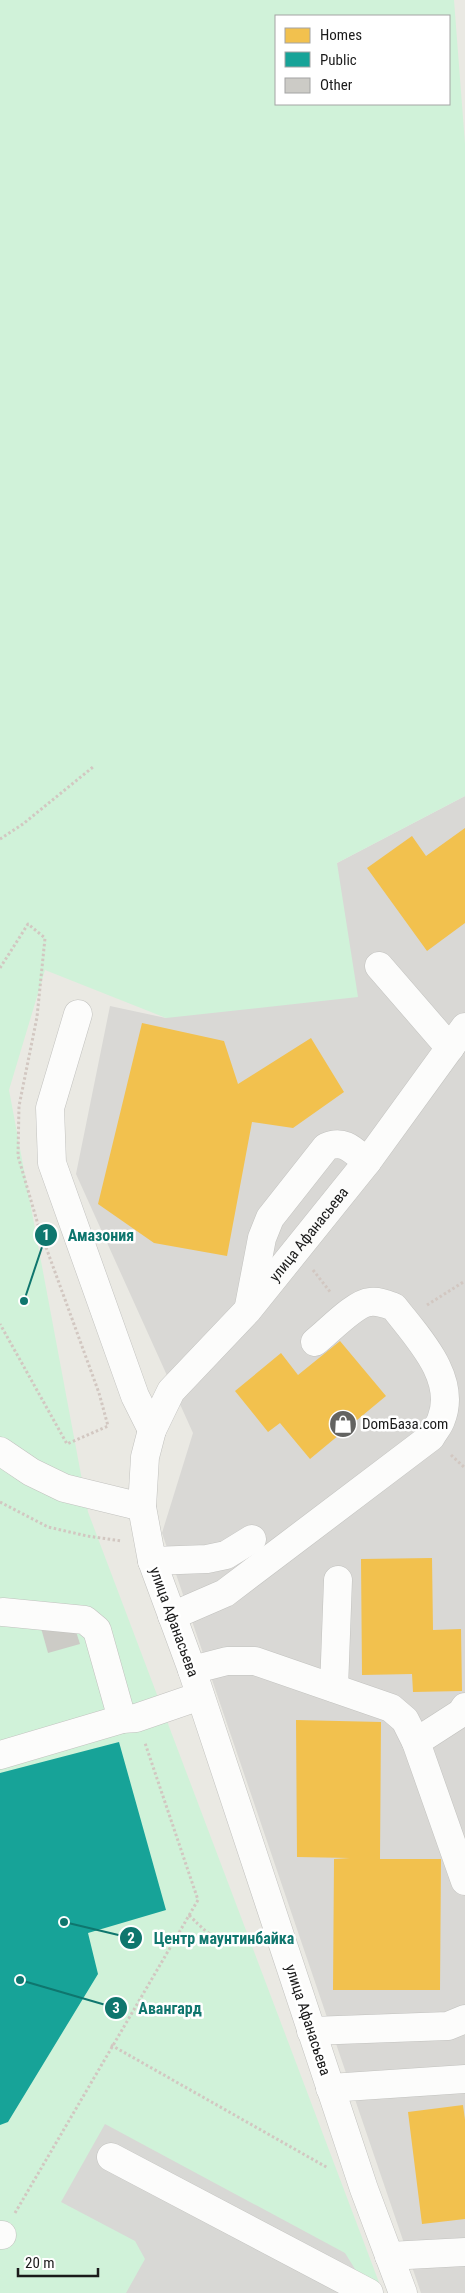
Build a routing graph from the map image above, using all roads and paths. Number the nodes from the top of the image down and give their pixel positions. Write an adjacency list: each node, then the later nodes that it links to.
1 (93, 767): 2 (path)
2 (0, 839)
3 (379, 966): 5 (street)
4 (78, 1014): 13 (street)
5 (458, 1038): 6 (street, улица Афанасьева)
6 (367, 1162): 7 (street, улица Афанасьева); 9 (street)
7 (297, 1249): 9 (street, улица Афанасьева); 10 (path)
8 (465, 1281): 11 (path)
9 (248, 1310): 13 (street, улица Афанасьева)
10 (348, 1315): 11 (street); 12 (street)
11 (403, 1320): 23 (street)
12 (315, 1342)
13 (152, 1430): 18 (street, улица Афанасьева)
14 (0, 1450): 18 (street)
15 (451, 1455): 16 (path)
16 (465, 1468)
17 (0, 1502): 20 (path)
18 (142, 1507): 20 (street, улица Афанасьева)
19 (252, 1539): 20 (street)
20 (151, 1553): 23 (street, улица Афанасьева)
21 (338, 1580): 25 (street)
22 (3, 1612): 28 (street)
23 (172, 1616): 24 (street, улица Афанасьева)
24 (192, 1670): 25 (street); 26 (street, улица Афанасьева)
25 (334, 1688): 29 (street)
26 (200, 1696): 28 (street); 33 (street, улица Афанасьева)
27 (465, 1707): 29 (street)
28 (129, 1719): 30 (street); 32 (path)
29 (416, 1742): 31 (street)
30 (0, 1755)
31 (465, 1881)
32 (189, 1915): 33 (path); 36 (path)
33 (279, 1935): 35 (street, улица Афанасьева)
34 (465, 2018): 35 (street)
35 (311, 2031): 38 (street, улица Афанасьева)
36 (111, 2045): 40 (path); 41 (path)
37 (465, 2079): 38 (street)
38 (330, 2088): 40 (street, улица Афанасьева)
39 (111, 2157): 44 (street)
40 (364, 2188): 43 (street, улица Афанасьева)
41 (1, 2235)
42 (465, 2252): 43 (street)
43 (389, 2256): 45 (street, улица Афанасьева)
44 (370, 2293)
45 (403, 2293)

